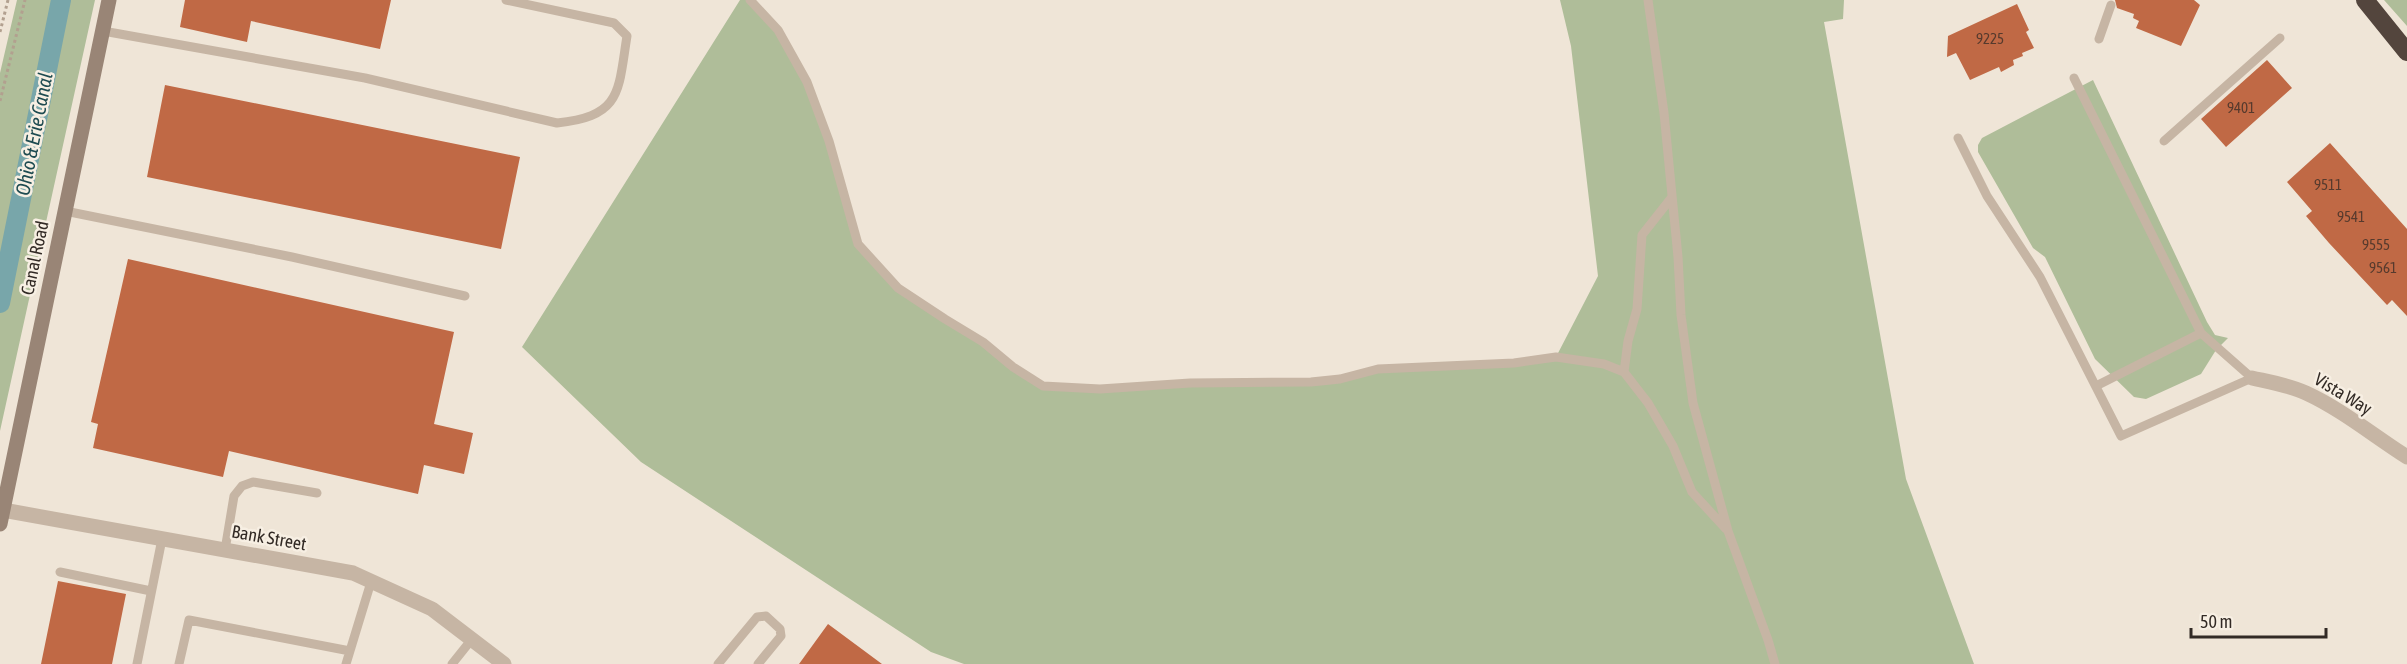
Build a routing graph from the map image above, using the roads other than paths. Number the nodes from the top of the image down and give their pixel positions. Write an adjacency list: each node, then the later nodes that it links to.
1 (109, 0): 7 (main road, Canal Road)
2 (506, 0): 7 (lane)
3 (750, 0): 18 (lane)
4 (1648, 0): 14 (lane)
5 (2365, 0): 10 (highway)
6 (2111, 5): 9 (lane)
7 (103, 31): 15 (main road, Canal Road)
8 (2280, 38): 13 (lane)
9 (2099, 39)
10 (2407, 52)
11 (2074, 78): 17 (lane)
12 (1958, 138): 20 (lane)
13 (2164, 141)
14 (1672, 197): 18 (lane); 24 (lane)
15 (65, 211): 16 (lane); 23 (main road, Canal Road)
16 (465, 296)
17 (2201, 333): 19 (lane); 20 (lane)
18 (1624, 372): 24 (lane)
19 (2252, 378): 20 (lane); 21 (street, Vista Way)
20 (2096, 386)
21 (2407, 457)
22 (317, 493): 26 (lane)
23 (2, 517): 25 (street, Bank Street)
24 (1728, 531): 39 (lane)
25 (162, 539): 26 (street, Bank Street); 29 (lane)
26 (225, 550): 28 (street, Bank Street)
27 (60, 572): 29 (lane)
28 (371, 582): 30 (street, Bank Street); 31 (lane)
29 (151, 591): 32 (lane)
30 (472, 639): 35 (lane); 36 (street, Bank Street)
31 (350, 651): 33 (lane); 34 (lane)
32 (137, 664)
33 (178, 664)
34 (346, 664)
35 (452, 664)
36 (504, 664)
37 (718, 664): 38 (lane)
38 (758, 664)
39 (1775, 664)

